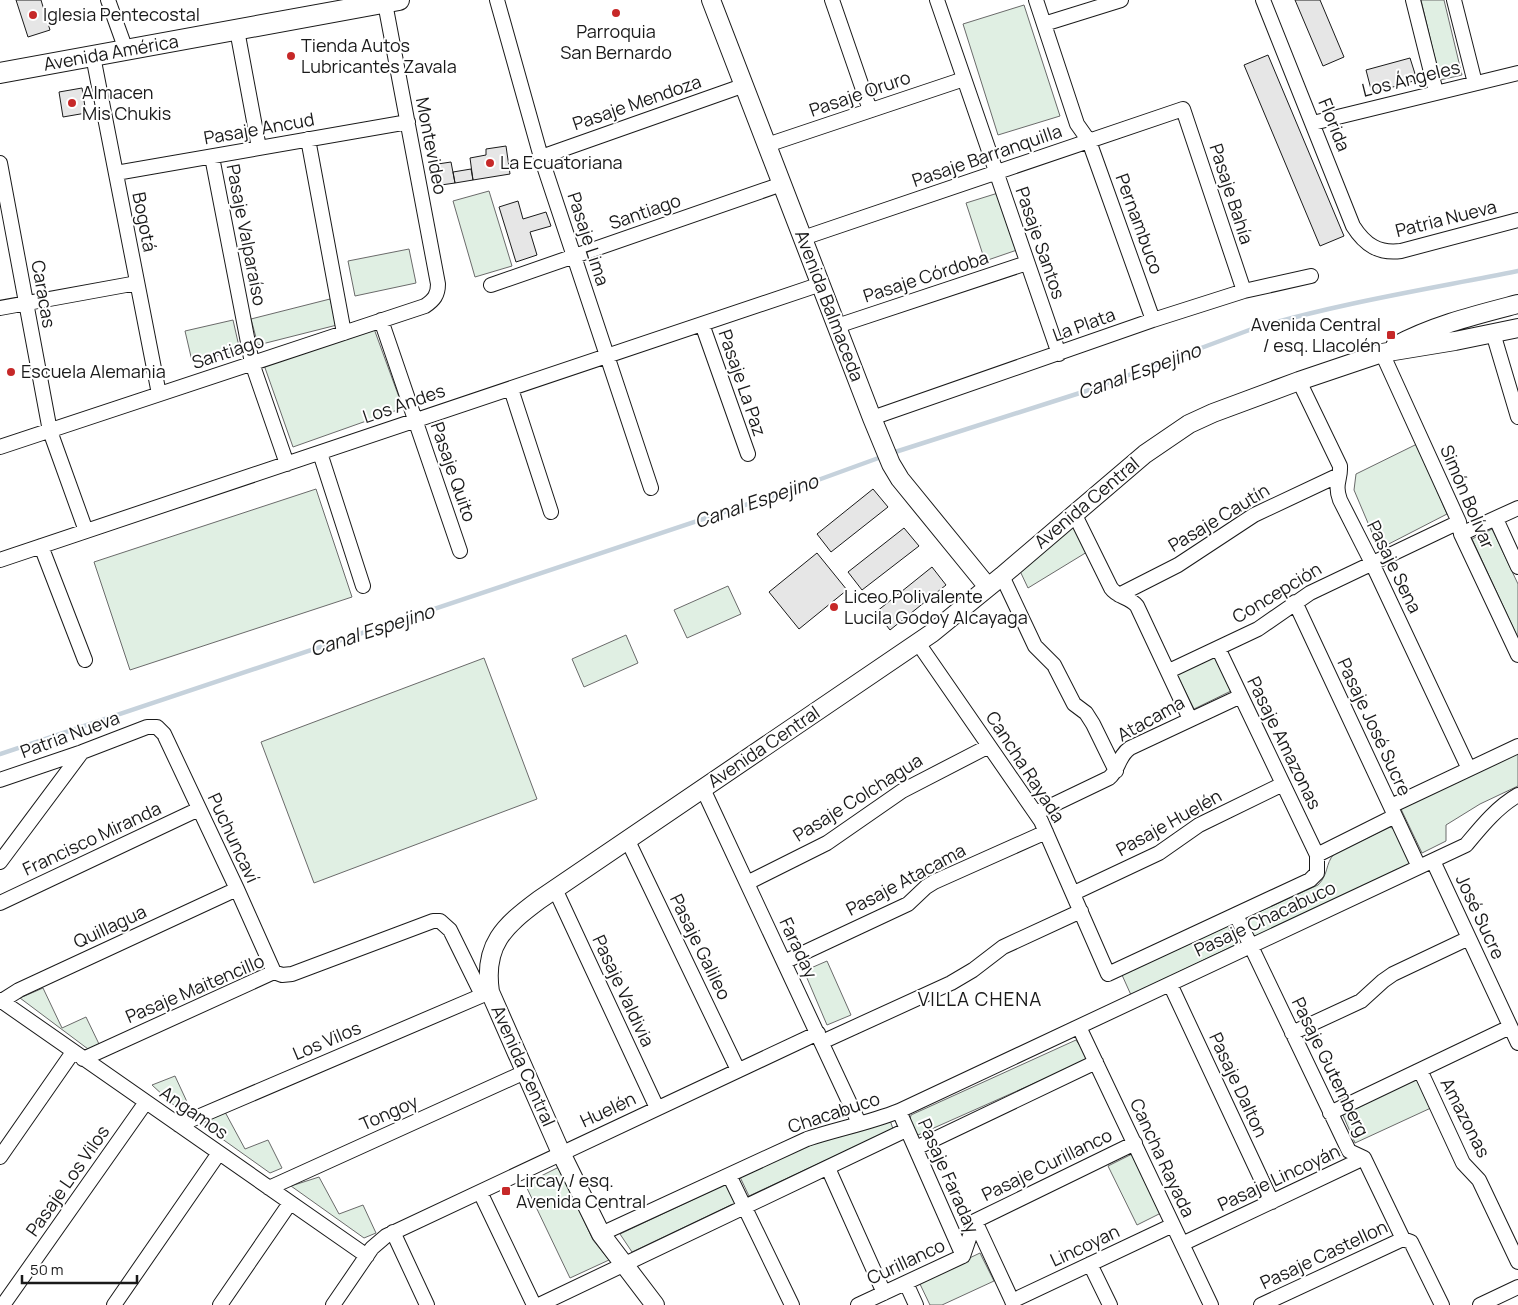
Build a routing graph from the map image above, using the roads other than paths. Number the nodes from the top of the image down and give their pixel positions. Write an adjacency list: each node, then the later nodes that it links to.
1 (108, 0): 14 (street)
2 (497, 0): 31 (street, Pasaje Lima)
3 (711, 0): 20 (street, Avenida Balmaceda)
4 (832, 0): 23 (street)
5 (937, 0): 18 (street, Pasaje Santos)
6 (1036, 0): 12 (street, Pernambuco)
7 (1121, 0): 12 (street)
8 (1263, 0): 25 (street, Florida)
9 (1413, 0): 21 (street)
10 (1454, 0): 19 (street)
11 (392, 1): 13 (main road, Avenida América); 24 (street, Montevideo)
12 (1044, 24): 27 (street, Pernambuco)
13 (237, 30): 14 (main road, Avenida América); 29 (street)
14 (126, 50): 15 (main road, Avenida América)
15 (93, 56): 16 (main road, Avenida América); 33 (street, Bogotá)
16 (0, 73)
17 (1518, 73): 19 (street, Los Ángeles)
18 (964, 79): 23 (street, Pasaje Oruro); 34 (street, Pasaje Santos)
19 (1475, 83): 21 (street, Los Ángeles)
20 (745, 85): 28 (street, Avenida Balmaceda); 31 (street, Pasaje Mendoza)
21 (1436, 92): 25 (street, Los Ángeles)
22 (1184, 109): 27 (street, Pasaje Barranquilla); 46 (street, Pasaje Bahía)
23 (870, 110): 28 (street, Pasaje Oruro)
24 (408, 122): 26 (street, Pasaje Ancud); 47 (street, Montevideo)
25 (1313, 123): 39 (street, Florida)
26 (308, 139): 29 (street, Pasaje Ancud); 56 (street)
27 (1090, 140): 34 (street, Pasaje Barranquilla); 52 (street, Pernambuco)
28 (767, 145): 35 (street, Avenida Balmaceda)
29 (260, 148): 30 (street, Pasaje Ancud)
30 (212, 156): 33 (street, Pasaje Ancud); 61 (street, Pasaje Valparaíso)
31 (541, 156): 40 (street, Pasaje Lima)
32 (0, 163): 36 (street, Caracas)
33 (116, 173): 43 (street, Bogotá)
34 (996, 173): 38 (street, Pasaje Barranquilla); 41 (street, Pasaje Santos)
35 (782, 184): 38 (street, Avenida Balmaceda); 40 (street, Santiago)
36 (3, 196): 48 (street, Caracas)
37 (1518, 220): 39 (street, Patria Nueva)
38 (803, 238): 44 (street, Avenida Balmaceda)
39 (1384, 252)
40 (574, 256): 45 (street, Santiago); 60 (street, Pasaje Lima)
41 (1027, 263): 54 (street, Pasaje Córdoba); 59 (street, Pasaje Santos)
42 (1311, 276): 46 (street, La Plata)
43 (137, 283): 48 (street); 64 (street, Bogotá)
44 (821, 284): 53 (street, Los Andes); 54 (street, Avenida Balmaceda)
45 (491, 285)
46 (1244, 290): 52 (street, La Plata)
47 (436, 296): 51 (street, Santiago)
48 (26, 303): 50 (street); 68 (street, Caracas)
49 (1518, 304): 58 (street, Avenida Central)
50 (0, 308)
51 (382, 320): 56 (street, Santiago); 67 (street, Pasaje Quito)
52 (1153, 320): 59 (street, La Plata)
53 (702, 324): 60 (street, Los Andes); 71 (street, Pasaje La Paz)
54 (836, 326): 66 (street, Avenida Balmaceda)
55 (1518, 328): 57 (street, Avenida Central)
56 (344, 333): 61 (street, Santiago)
57 (1492, 333): 58 (street, Avenida Central); 65 (street)
58 (1382, 353): 62 (street, Avenida Central); 79 (street, Simón Bolívar)
59 (1059, 354): 66 (street, La Plata)
60 (607, 356): 63 (street, Los Andes); 74 (street, Pasaje Lima)
61 (252, 363): 64 (street, Santiago); 72 (street, Pasaje Valparaíso)
62 (1299, 381): 73 (street, Pasaje Sena); 77 (street, Avenida Central)
63 (511, 389): 67 (street, Los Andes); 76 (street)
64 (159, 394): 68 (street, Santiago)
65 (1518, 417)
66 (872, 418): 88 (street, Avenida Balmaceda)
67 (416, 420): 70 (street, Los Andes); 82 (street, Pasaje Quito)
68 (50, 431): 69 (street, Santiago); 80 (street, Caracas)
69 (0, 448)
70 (320, 453): 72 (street, Los Andes); 87 (street)
71 (748, 454)
72 (287, 464): 80 (street, Los Andes)
73 (1339, 475): 84 (street, Pasaje Sena); 89 (street, Pasaje Cautín)
74 (651, 488)
75 (1518, 508): 78 (street, Concepción)
76 (551, 512)
77 (1074, 513): 86 (street, Avenida Central); 89 (street)
78 (1496, 519): 79 (street, Concepción); 85 (street, Simón Bolívar)
79 (1460, 528): 84 (street, Concepción); 93 (street, Simón Bolívar)
80 (86, 531): 81 (street, Los Andes)
81 (40, 546): 83 (street, Los Andes); 94 (street)
82 (460, 551)
83 (0, 560)
84 (1372, 562): 90 (street, Concepción); 102 (street, Pasaje Sena)
85 (1518, 567)
86 (1002, 576): 88 (street, Avenida Central); 103 (street)
87 (363, 586)
88 (988, 587): 91 (street, Avenida Central)
89 (1119, 595): 95 (street)
90 (1295, 602): 92 (street, Concepción); 109 (street, Pasaje José Sucre)
91 (918, 643): 99 (street, Cancha Rayada); 106 (street, Avenida Central)
92 (1218, 648): 95 (street, Concepción); 96 (street, Pasaje Amazonas)
93 (1518, 655)
94 (85, 660)
95 (1169, 671): 97 (street)
96 (1240, 696): 97 (street, Atacama); 105 (street, Pasaje Amazonas)
97 (1190, 719): 103 (street, Atacama)
98 (153, 726): 101 (street, Patria Nueva); 108 (street, Puchuncaví)
99 (989, 746): 110 (street, Cancha Rayada); 117 (street, Pasaje Colchagua)
100 (1518, 746): 102 (street, Pasaje Chacabuco)
101 (82, 752): 104 (street, Patria Nueva); 115 (street, Francisco Miranda)
102 (1470, 769): 109 (street, Pasaje Chacabuco)
103 (1116, 771): 110 (street, Atacama)
104 (0, 780)
105 (1283, 784): 113 (street, Pasaje Amazonas); 120 (street, Pasaje Huelén)
106 (703, 789): 112 (street, Avenida Central); 117 (street, Faraday)
107 (1518, 795): 114 (street, Pasaje Chacabuco)
108 (199, 809): 118 (street, Puchuncaví); 121 (street, Francisco Miranda)
109 (1393, 811): 113 (street, Pasaje Chacabuco); 116 (street, Pasaje José Sucre)
110 (1036, 813): 111 (street, Cancha Rayada)
111 (1046, 832): 120 (street, Cancha Rayada); 126 (street, Pasaje Atacama)
112 (628, 841): 119 (street, Avenida Central); 139 (street, Pasaje Galileo)
113 (1317, 855): 123 (street, Pasaje Chacabuco)
114 (1433, 861): 116 (street, Pasaje Chacabuco); 124 (street, José Sucre)
115 (0, 862)
116 (1419, 867): 125 (street, Pasaje Chacabuco)
117 (747, 883): 126 (street, Faraday)
118 (237, 889): 127 (street, Puchuncaví); 131 (street, Quillagua)
119 (555, 890): 130 (street, Avenida Central); 143 (street, Pasaje Valdivia)
120 (1074, 893): 122 (street, Cancha Rayada)
121 (0, 903)
122 (1082, 912): 128 (street, Cancha Rayada); 135 (street)
123 (1236, 915): 125 (street, Pasaje Gutemberg); 128 (street, Pasaje Chacabuco)
124 (1469, 938): 133 (street, José Sucre); 134 (street)
125 (1251, 946): 129 (street, Pasaje Chacabuco); 134 (street, Pasaje Gutemberg)
126 (784, 962): 135 (street, Faraday)
127 (274, 972): 130 (street, Pasaje Maitencillo); 137 (street, Pasaje Maitencillo)
128 (1108, 974)
129 (1170, 984): 132 (street, Pasaje Chacabuco); 159 (street, Pasaje Dalton)
130 (486, 994): 141 (street, Avenida Central); 147 (street, Los Vilos)
131 (0, 1001): 137 (street, Angamos)
132 (1079, 1027): 138 (street, Cancha Rayada); 144 (street, Chacabuco)
133 (1510, 1027): 136 (street, José Sucre); 140 (street)
134 (1292, 1033): 145 (street, Pasaje Gutemberg)
135 (820, 1037): 139 (street, Huelén); 146 (street, Faraday)
136 (1518, 1043)
137 (78, 1055): 142 (street, Angamos); 153 (street)
138 (1096, 1062): 149 (street, Cancha Rayada); 150 (street)
139 (738, 1070): 143 (street, Huelén)
140 (1420, 1070): 145 (street); 170 (street, Amazonas)
141 (526, 1072): 152 (street, Avenida Central); 157 (street, Tongoy)
142 (146, 1102): 147 (street, Angamos); 177 (street, Pasaje Los Vilos)
143 (657, 1108): 152 (street, Huelén)
144 (898, 1111): 146 (street, Chacabuco); 148 (street, Pasaje Faraday)
145 (1330, 1113): 154 (street, Pasaje Gutemberg)
146 (859, 1123): 156 (street, Chacabuco)
147 (179, 1125): 151 (street, Angamos)
148 (906, 1130): 150 (street, Pasaje Faraday); 155 (street)
149 (1135, 1143): 162 (street, Pasaje Curillanco); 163 (street, Cancha Rayada)
150 (916, 1148): 169 (street, Pasaje Faraday)
151 (219, 1153): 157 (street, Angamos); 178 (street)
152 (561, 1153): 158 (street, Huelén); 165 (street, Avenida Central)
153 (0, 1157)
154 (1364, 1158): 159 (street, Pasaje Lincoyán); 166 (street, Pasaje Gutemberg)
155 (828, 1168): 161 (street); 175 (street)
156 (729, 1175): 161 (street); 165 (street, Chacabuco)
157 (269, 1188): 160 (street, Angamos)
158 (480, 1192): 164 (street, Huelén); 182 (street)
159 (1272, 1202): 167 (street, Pasaje Lincoyán)
160 (290, 1203): 168 (street, Angamos); 179 (street)
161 (745, 1207): 172 (street); 185 (street)
162 (975, 1221): 169 (street, Curillanco); 176 (street)
163 (1173, 1225): 167 (street, Cancha Rayada); 171 (street, Lincoyan)
164 (393, 1232): 168 (street, Huelén); 181 (street)
165 (601, 1234): 172 (street, Avenida Central)
166 (1403, 1239): 190 (street, Pasaje Castellon); 191 (street, Pasaje Gutemberg)
167 (1182, 1244): 189 (street, Cancha Rayada)
168 (367, 1256): 180 (street, Huelén)
169 (963, 1256): 173 (street, Curillanco)
170 (1518, 1262)
171 (1090, 1264): 176 (street, Lincoyan); 188 (street)
172 (624, 1265): 183 (street); 184 (street, Avenida Central)
173 (906, 1283): 175 (street, Curillanco); 187 (street)
174 (1518, 1287): 192 (street)
175 (884, 1293): 186 (street, Curillanco)
176 (1013, 1303)
177 (3, 1305)
178 (114, 1305)
179 (220, 1305)
180 (333, 1305)
181 (427, 1305)
182 (534, 1305)
183 (539, 1305)
184 (656, 1305)
185 (792, 1305)
186 (858, 1305)
187 (916, 1305)
188 (1110, 1305)
189 (1211, 1305)
190 (1260, 1305)
191 (1442, 1305)
192 (1480, 1305)

